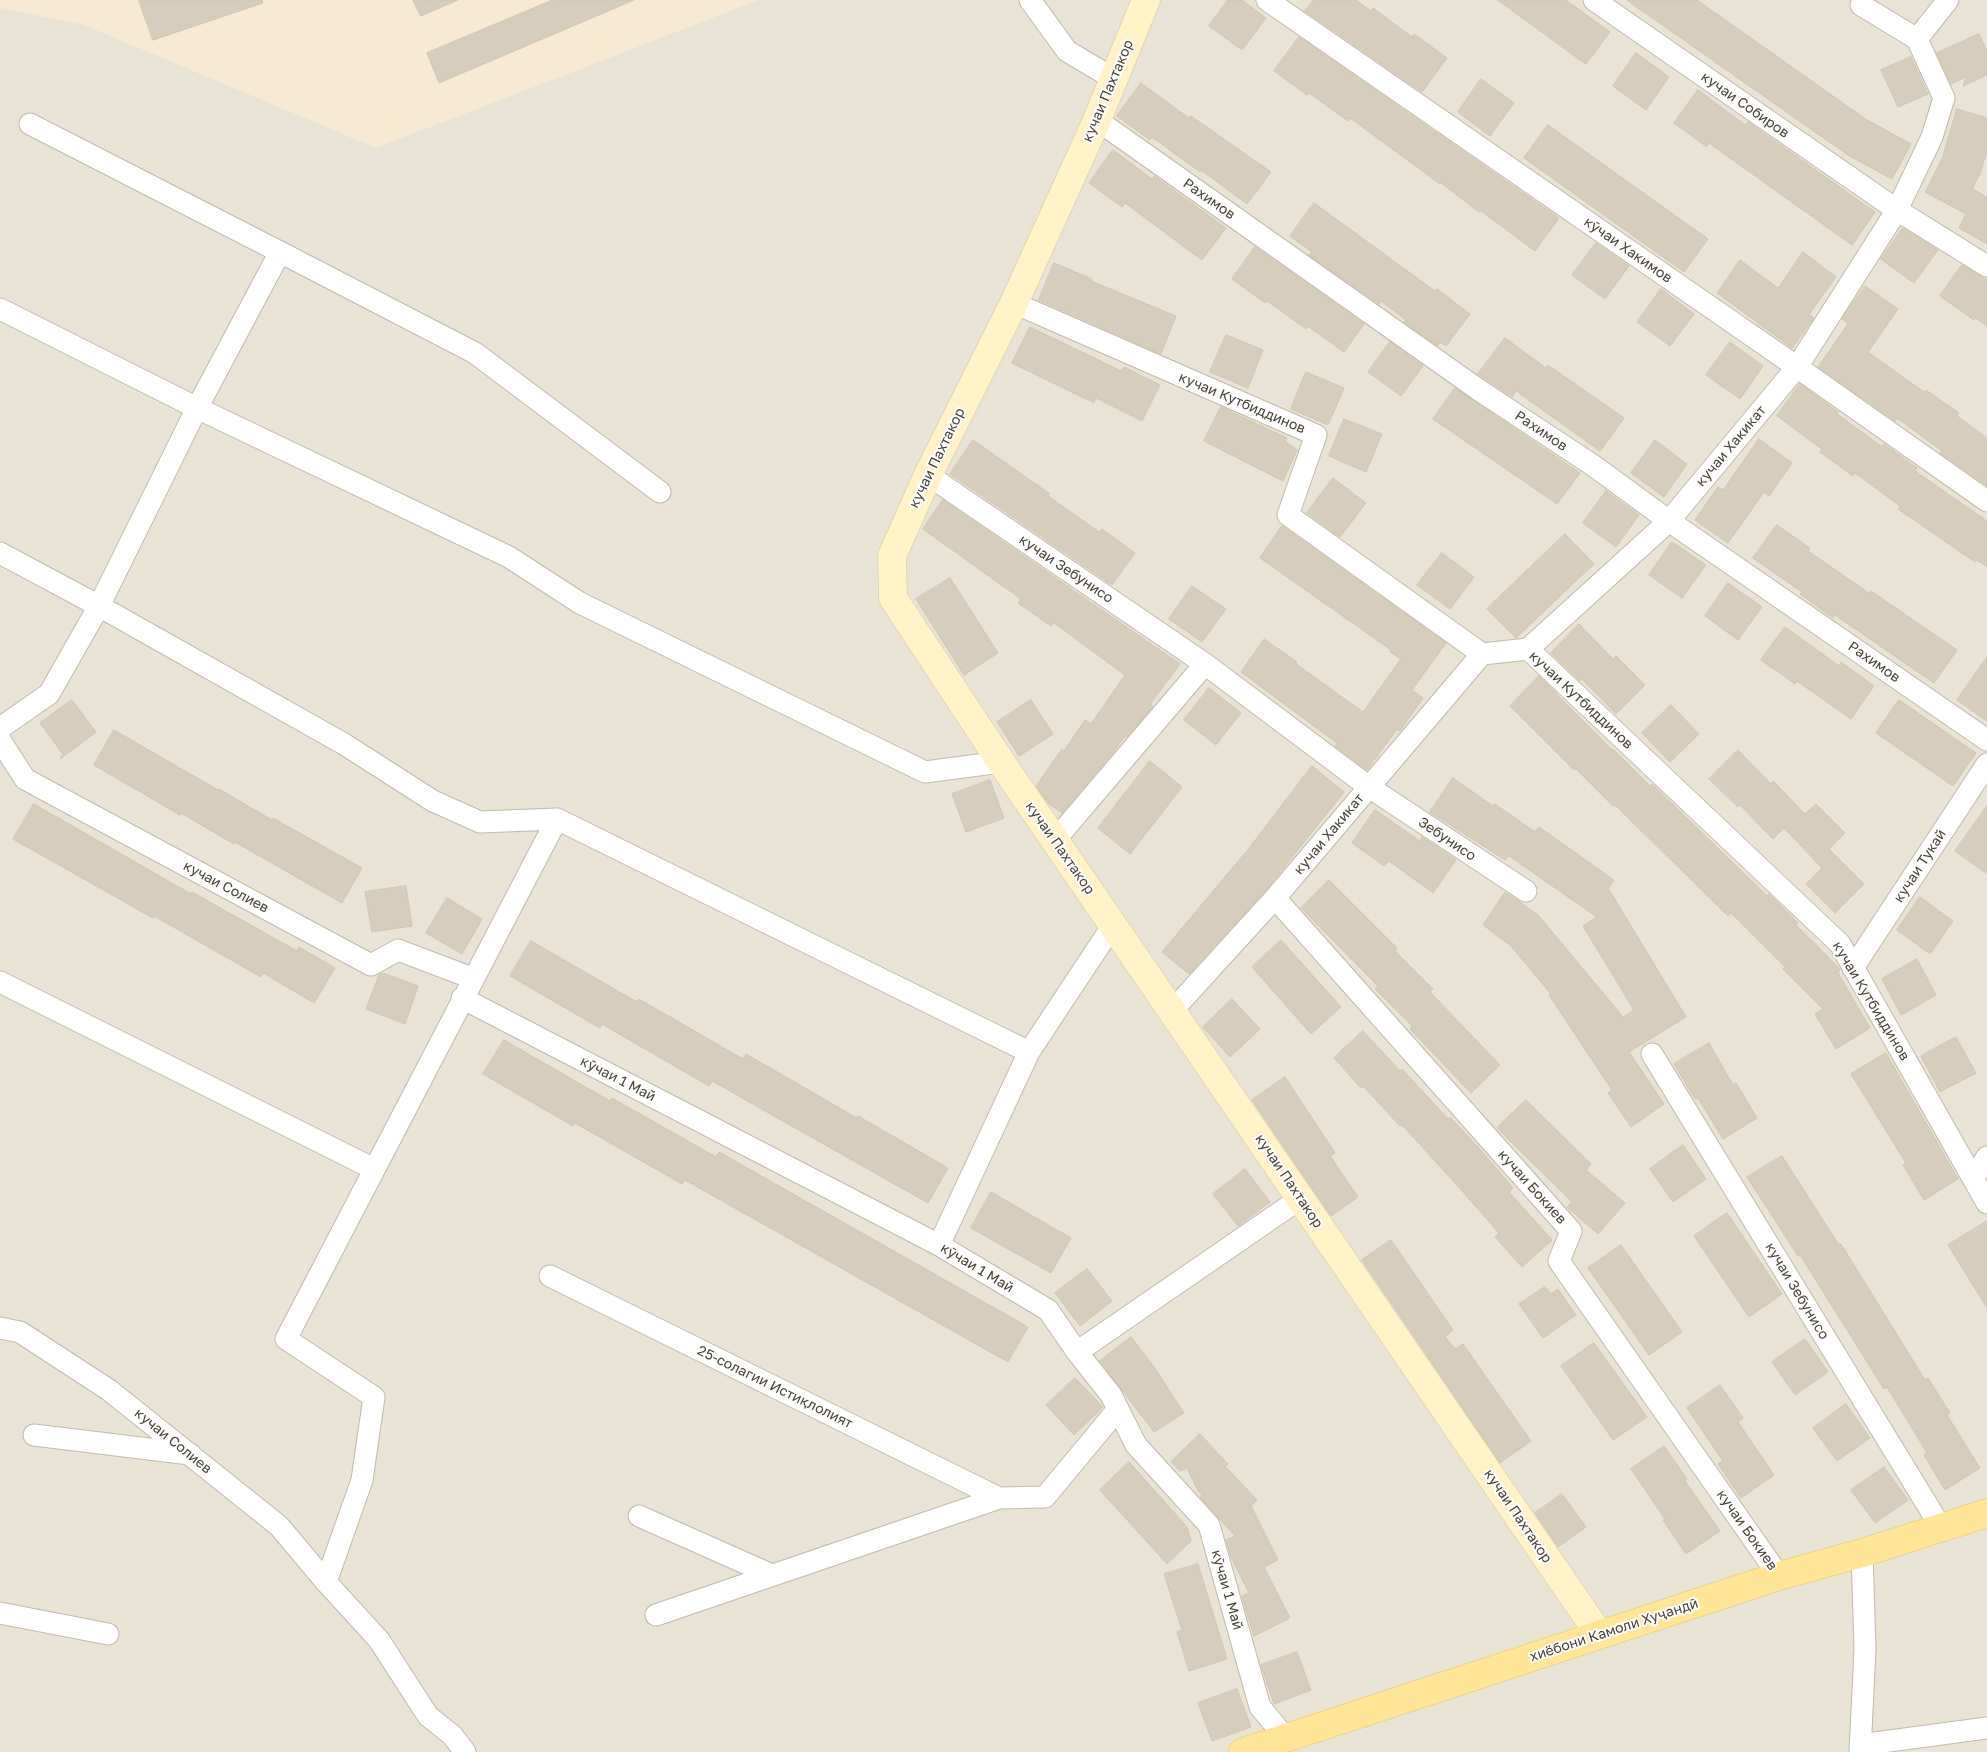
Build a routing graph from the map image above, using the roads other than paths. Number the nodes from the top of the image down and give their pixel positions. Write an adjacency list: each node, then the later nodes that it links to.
1 (1030, 0): 8 (street)
2 (1146, 0): 8 (main road, кучаи Пахтакор)
3 (1266, 0): 16 (street, кӯчаи Хакимов)
4 (1594, 0): 11 (street, кучаи Собиров)
5 (1948, 0): 7 (street)
6 (1861, 5): 7 (street)
7 (1917, 39): 11 (street)
8 (1114, 79): 9 (main road, кучаи Пахтакор)
9 (1097, 120): 14 (main road, кучаи Пахтакор); 21 (street, Рахимов)
10 (30, 124): 12 (street)
11 (1896, 210): 13 (street, кучаи Собиров); 16 (street, кучаи Хакикат)
12 (280, 252): 17 (street); 19 (street)
13 (1987, 266)
14 (1014, 303): 18 (main road, кучаи Пахтакор); 25 (street, кучаи Кутбиддинов)
15 (0, 309): 17 (street)
16 (1797, 367): 20 (street, кӯчаи Хакимов); 21 (street, кучаи Хакикат)
17 (197, 408): 23 (street); 30 (street)
18 (928, 475): 26 (street, кучаи Зебунисо); 30 (main road, кучаи Пахтакор)
19 (660, 492)
20 (1987, 501)
21 (1669, 521): 24 (street, кучаи Хакикат); 29 (street, Рахимов)
22 (0, 553): 23 (street)
23 (99, 606): 27 (street); 33 (street)
24 (1528, 649): 25 (street, кучаи Кутбиддинов); 38 (street, кучаи Кутбиддинов)
25 (1482, 654): 32 (street, кучаи Хакикат)
26 (1205, 664): 32 (street, кучаи Зебунисо); 34 (street)
27 (0, 728)
28 (0, 740): 39 (street, кучаи Солиев)
29 (1987, 740)
30 (1001, 762): 34 (main road, кучаи Пахтакор)
31 (1987, 764): 38 (street, кучаи Тукай)
32 (1369, 787): 35 (street, Зебунисо); 36 (street, кучаи Хакикат)
33 (557, 819): 39 (street); 43 (street)
34 (1055, 840): 37 (main road, кучаи Пахтакор)
35 (1526, 891)
36 (1275, 898): 42 (street, кучаи Хакикат); 63 (street, кучаи Бокиев)
37 (1113, 925): 42 (main road, кучаи Пахтакор); 43 (street)
38 (1853, 968): 47 (street, кучаи Кутбиддинов)
39 (472, 978): 41 (street)
40 (0, 982): 46 (street)
41 (462, 998): 46 (street); 50 (street, кӯчаи 1 Май)
42 (1172, 1011): 48 (main road, кучаи Пахтакор)
43 (1030, 1052): 50 (street)
44 (1652, 1054): 60 (street, кучаи Зебунисо)
45 (1987, 1157): 47 (street)
46 (374, 1169): 64 (street)
47 (1973, 1179): 49 (street, кучаи Кутбиддинов)
48 (1301, 1198): 53 (street); 68 (main road, кучаи Пахтакор)
49 (1987, 1203)
50 (939, 1246): 53 (street, кӯчаи 1 Май)
51 (550, 1276): 57 (street, 25-солагии Истиқлолият)
52 (0, 1328): 56 (street, кучаи Солиев)
53 (1077, 1352): 54 (street, кӯчаи 1 Май)
54 (1118, 1409): 57 (street, 25-солагии Истиқлолият); 70 (street, кӯчаи 1 Май)
55 (34, 1435): 56 (street)
56 (190, 1454): 64 (street, кучаи Солиев)
57 (999, 1498): 62 (street, 25-солагии Истиқлолият)
58 (1987, 1513): 60 (main road, хиёбони Камоли Хуҷандӣ)
59 (639, 1516): 62 (street)
60 (1942, 1529): 61 (main road, хиёбони Камоли Хуҷандӣ)
61 (1862, 1553): 63 (main road, хиёбони Камоли Хуҷандӣ); 71 (street)
62 (772, 1575): 66 (street, 25-солагии Истиқлолият)
63 (1779, 1576): 68 (main road, хиёбони Камоли Хуҷандӣ)
64 (326, 1582): 72 (street, кучаи Солиев)
65 (0, 1614): 67 (street)
66 (656, 1615)
67 (108, 1634)
68 (1599, 1634): 70 (main road, хиёбони Камоли Хуҷандӣ)
69 (1987, 1728): 71 (street)
70 (1285, 1737): 73 (main road, хиёбони Камоли Хуҷандӣ)
71 (1860, 1749)
72 (465, 1752)
73 (1243, 1752)

